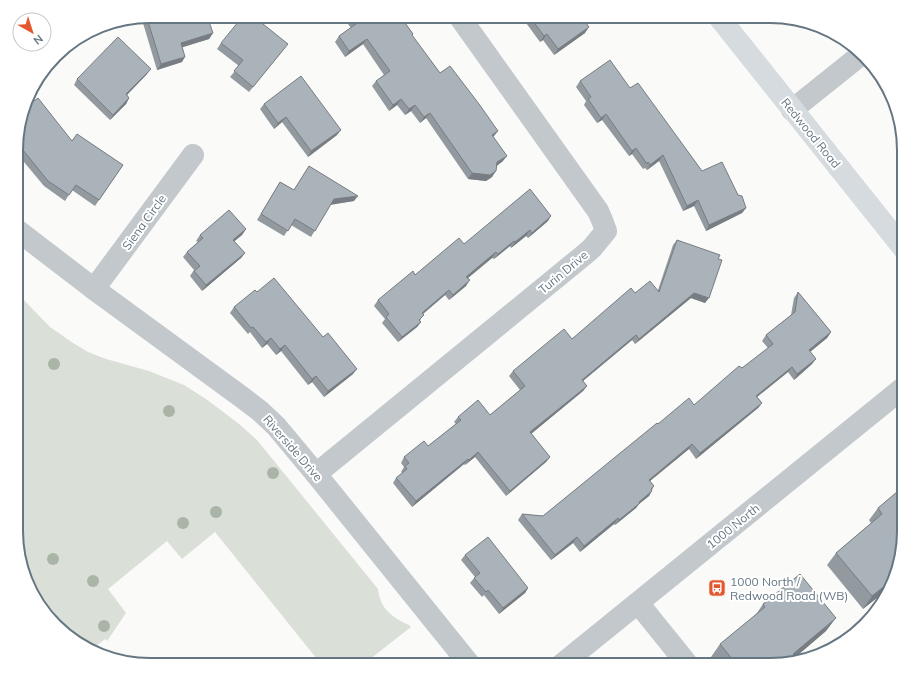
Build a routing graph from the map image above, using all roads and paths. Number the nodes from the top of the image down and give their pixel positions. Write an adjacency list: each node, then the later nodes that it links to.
1 (465, 23): 10 (street, Turin Drive)
2 (724, 23): 4 (main road, Redwood Road)
3 (857, 58): 4 (street)
4 (792, 110): 7 (main road, Redwood Road)
5 (194, 155): 8 (street, Siena Circle)
6 (23, 235): 8 (street, Riverside Drive)
7 (897, 240)
8 (94, 289): 10 (street, Riverside Drive)
9 (897, 393): 11 (street, 1000 North)
10 (316, 474): 12 (street, Riverside Drive)
11 (638, 603): 13 (street, 1000 North); 14 (street)
12 (464, 658)
13 (570, 658)
14 (682, 658)

